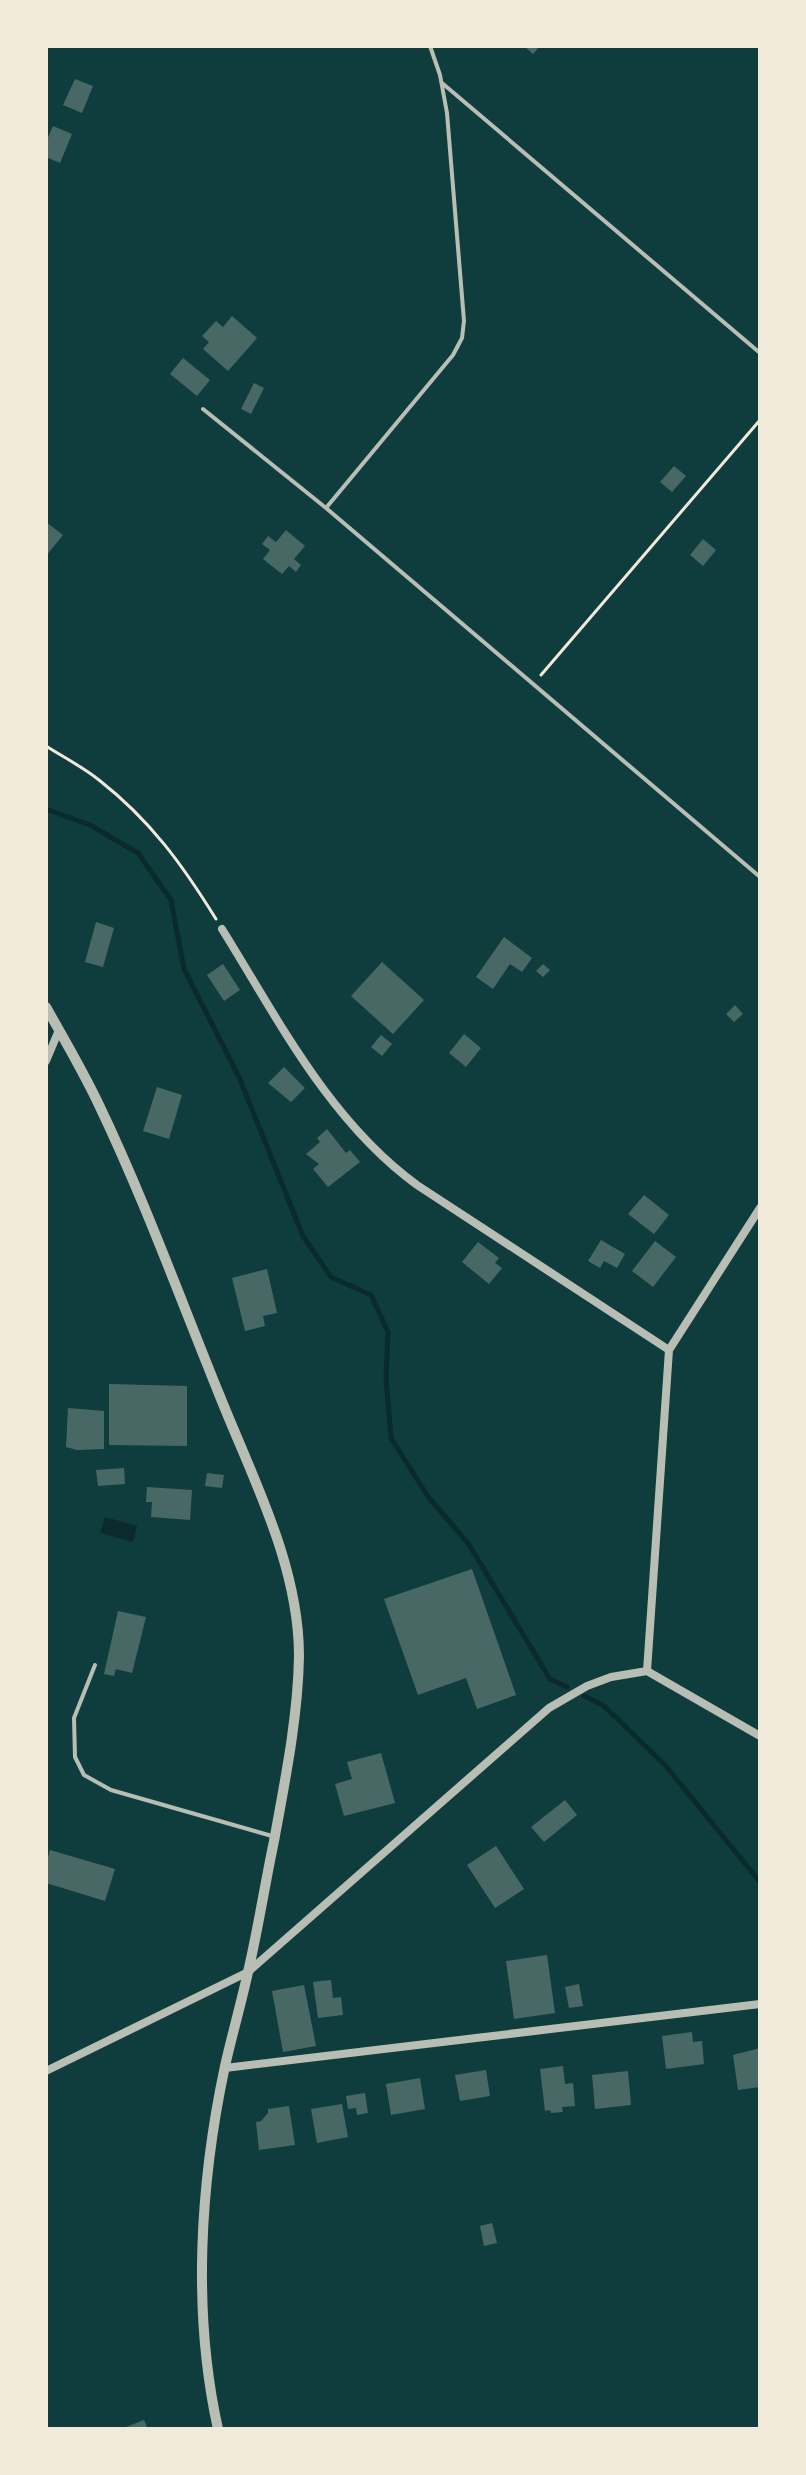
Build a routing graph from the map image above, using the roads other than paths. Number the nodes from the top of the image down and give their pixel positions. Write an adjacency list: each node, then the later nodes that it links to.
1 (430, 46): 2 (lane)
2 (442, 83): 3 (lane); 5 (lane)
3 (760, 353)
4 (203, 409): 5 (lane)
5 (326, 508): 6 (lane)
6 (760, 877)
7 (222, 929): 12 (street)
8 (46, 1007): 9 (street)
9 (59, 1030): 10 (street); 16 (street)
10 (46, 1061)
11 (760, 1208): 12 (street)
12 (669, 1350): 14 (street)
13 (95, 1665): 16 (lane)
14 (647, 1671): 15 (street); 17 (street)
15 (760, 1736)
16 (274, 1836): 17 (street)
17 (248, 1972): 19 (street); 20 (street)
18 (760, 2004): 19 (street)
19 (225, 2068): 21 (street)
20 (46, 2071)
21 (218, 2429)

